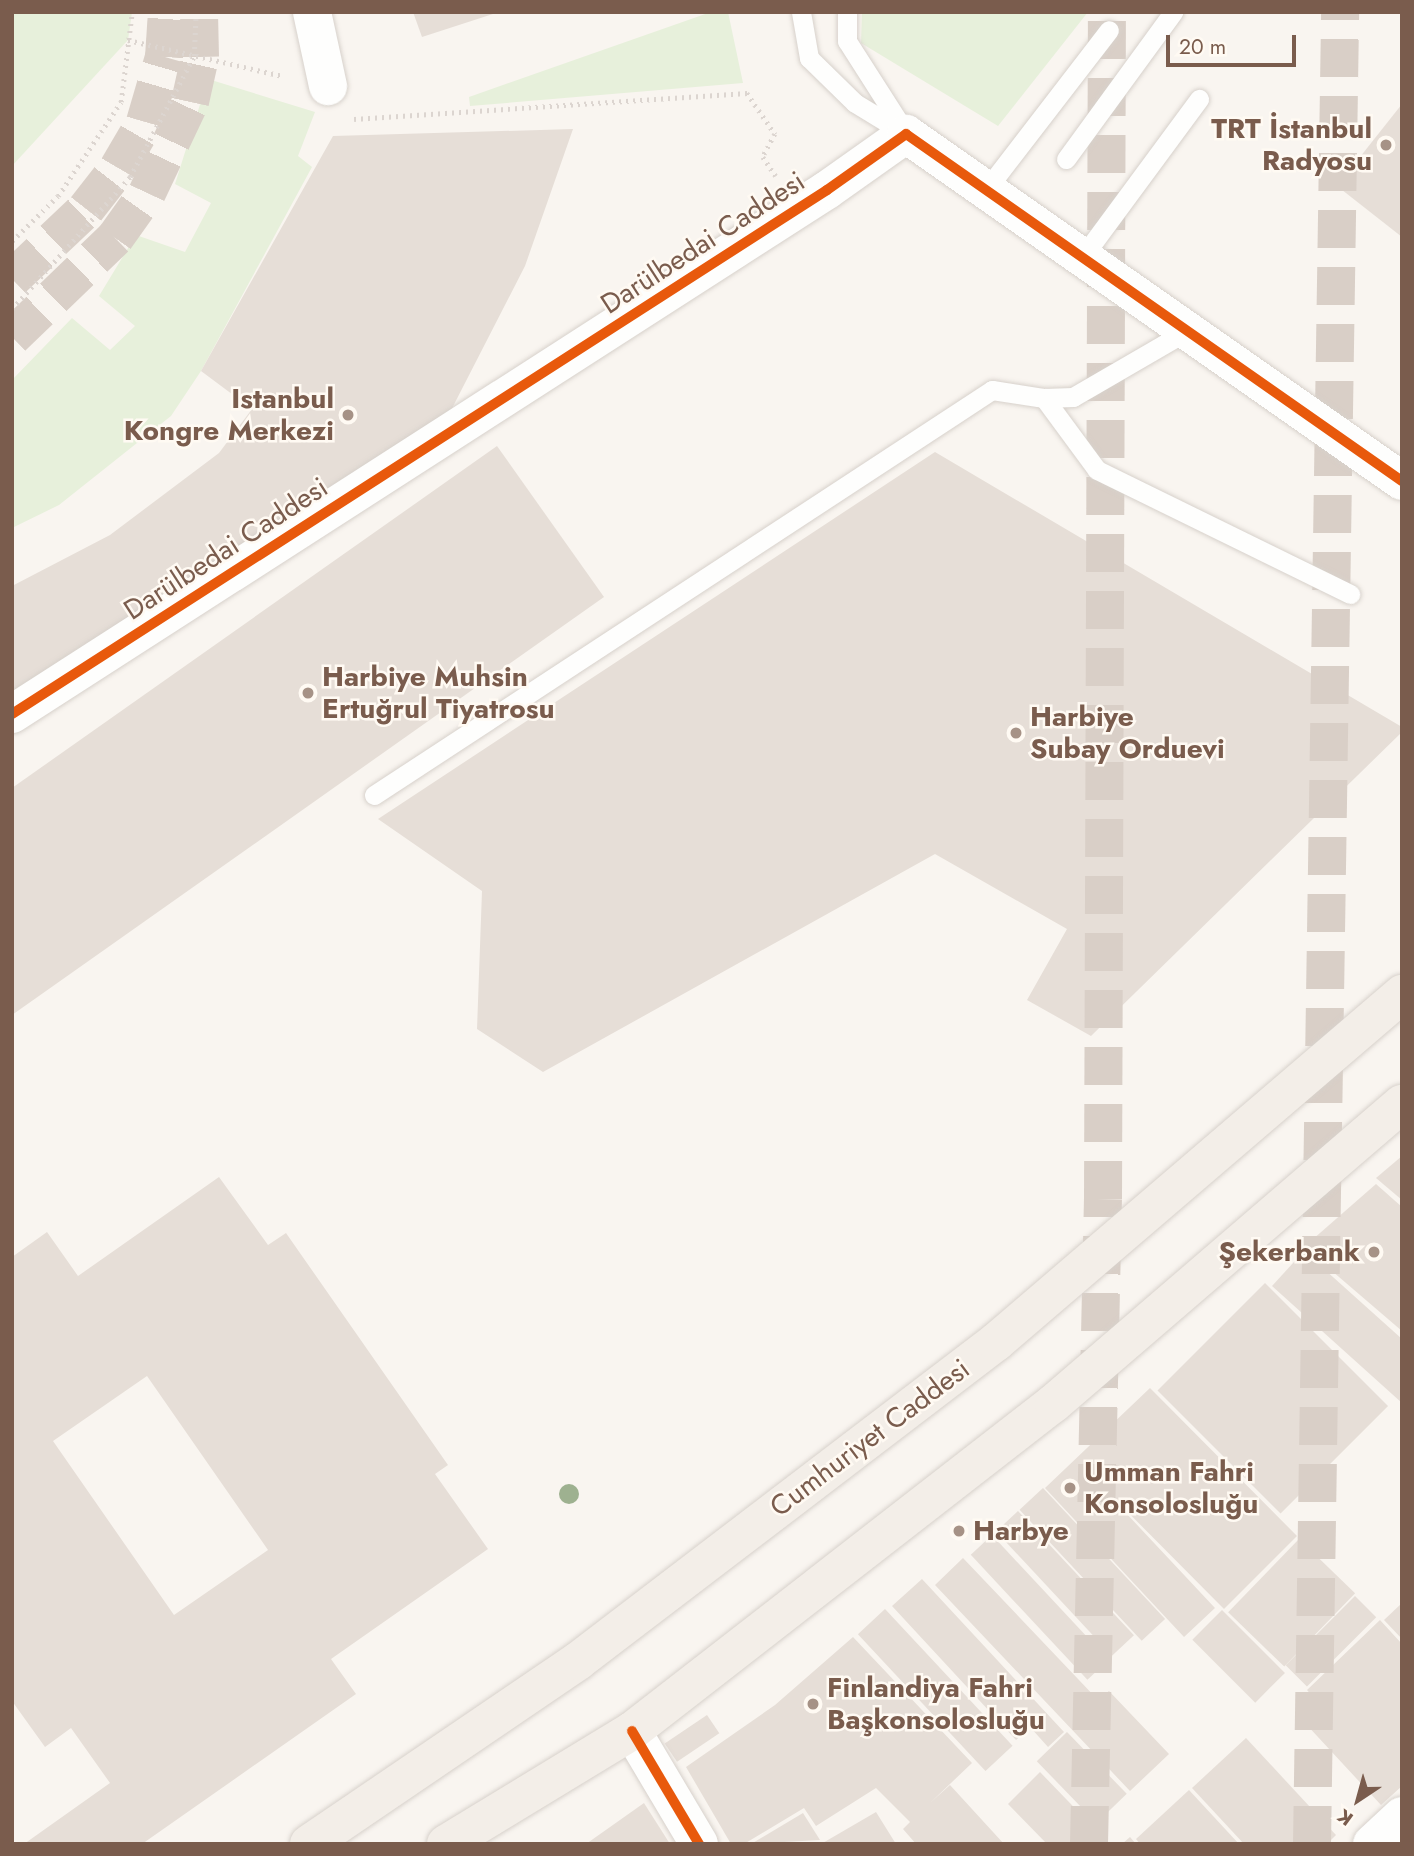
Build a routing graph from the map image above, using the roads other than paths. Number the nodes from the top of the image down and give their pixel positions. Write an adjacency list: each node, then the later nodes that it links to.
1 (312, 12): 7 (street)
2 (801, 12): 8 (lane)
3 (847, 12): 8 (lane)
4 (1173, 12): 9 (lane)
5 (1109, 30): 10 (lane)
6 (1199, 100): 11 (lane)
7 (335, 103)
8 (906, 134): 10 (street); 16 (street, Darülbedai Caddesi)
9 (1066, 159)
10 (985, 191): 11 (street)
11 (1082, 259): 12 (street)
12 (1185, 331): 13 (lane); 14 (street)
13 (1044, 398): 15 (lane); 17 (lane)
14 (1402, 481)
15 (1350, 594)
16 (12, 714)
17 (374, 795)
18 (1402, 994): 22 (main road, Cumhuriyet Caddesi)
19 (1402, 1104): 20 (main road)
20 (632, 1731): 23 (main road); 24 (street)
21 (1402, 1816): 25 (street)
22 (309, 1844)
23 (446, 1844)
24 (699, 1844)
25 (1372, 1844)

